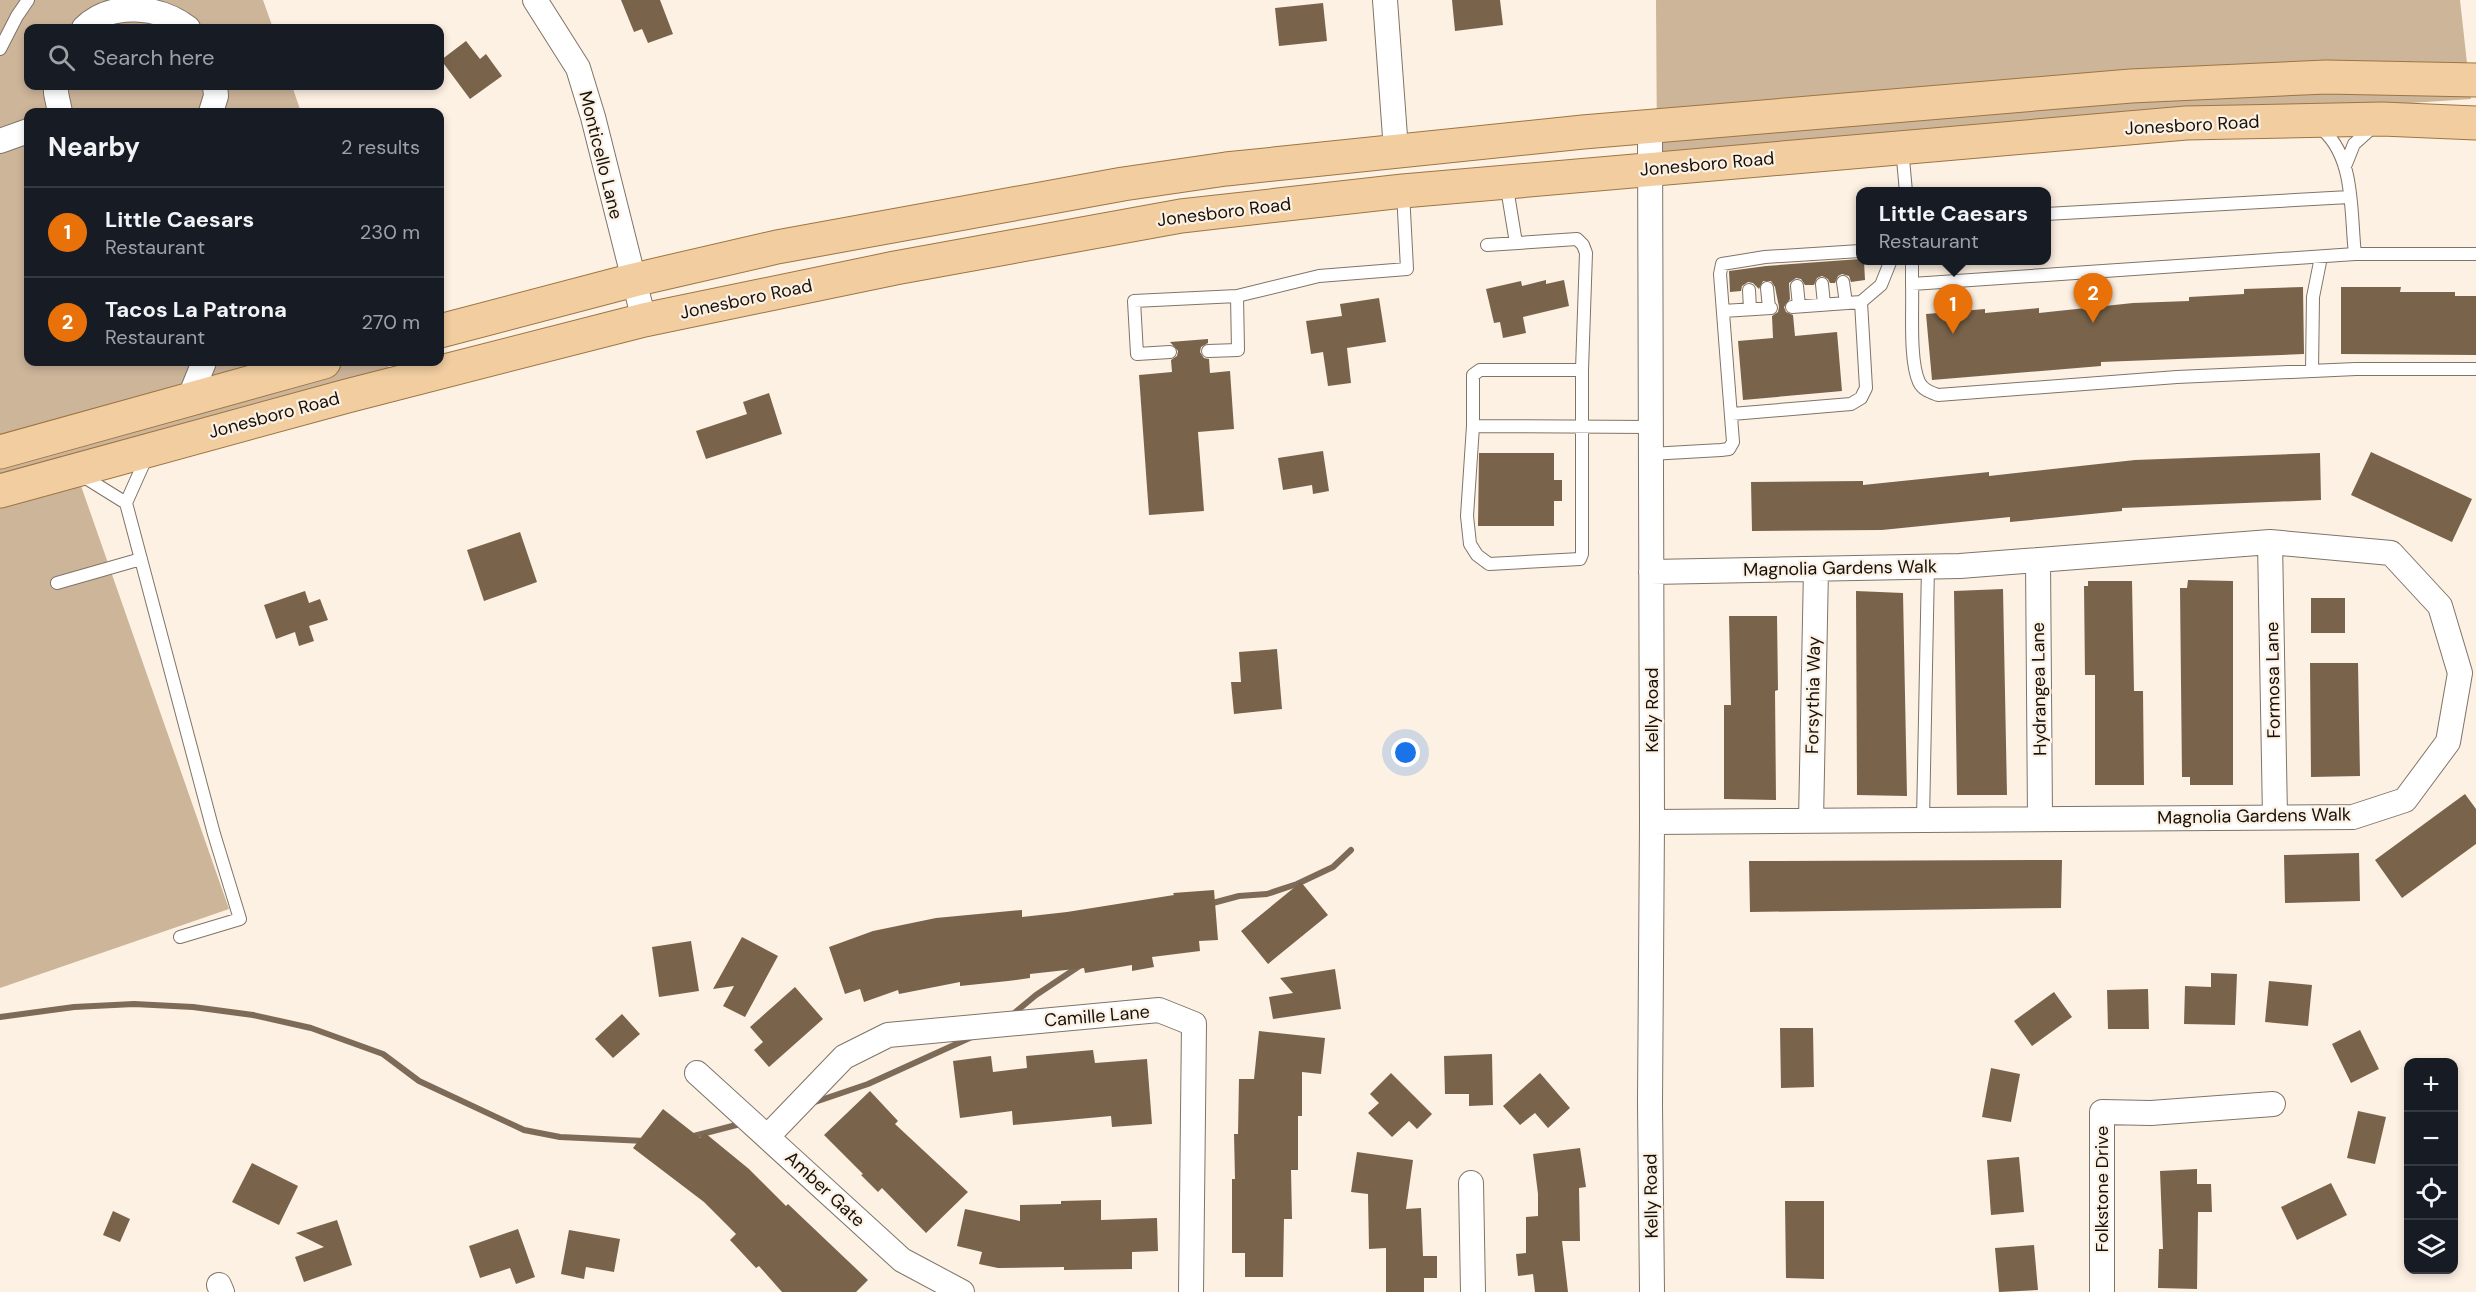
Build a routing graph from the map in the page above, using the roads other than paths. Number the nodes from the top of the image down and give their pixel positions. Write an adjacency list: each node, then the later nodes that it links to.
1 (28, 0): 7 (lane)
2 (535, 0): 36 (street, Monticello Lane)
3 (1384, 0): 20 (street)
4 (109, 7): 5 (street); 6 (street)
5 (89, 24)
6 (181, 24)
7 (0, 49)
8 (2476, 80): 16 (main road)
9 (56, 90): 11 (street)
10 (215, 90): 12 (street)
11 (59, 108)
12 (212, 108)
13 (2382, 119): 14 (main road, Jonesboro Road); 15 (main road, Jonesboro Road); 21 (lane)
14 (2310, 120): 19 (main road, Jonesboro Road); 21 (lane)
15 (2476, 123)
16 (1650, 127): 20 (main road); 22 (street, Kelly Road)
17 (24, 132): 18 (street)
18 (1, 136)
19 (1902, 147): 22 (main road, Jonesboro Road); 24 (lane)
20 (1396, 150): 36 (main road)
21 (2346, 164): 26 (lane)
22 (1650, 169): 23 (main road, Jonesboro Road); 61 (street, Kelly Road)
23 (1506, 182): 25 (main road, Jonesboro Road); 28 (lane)
24 (1906, 187)
25 (1403, 191): 43 (lane); 49 (main road, Jonesboro Road)
26 (2349, 197): 27 (lane); 31 (lane)
27 (2051, 214)
28 (1516, 243): 29 (lane); 56 (lane)
29 (1487, 245)
30 (1856, 252): 48 (lane)
31 (2355, 254): 32 (lane); 33 (lane)
32 (2476, 254)
33 (2321, 256): 39 (lane); 57 (lane)
34 (1890, 265): 44 (lane)
35 (1912, 265): 39 (lane)
36 (634, 280): 49 (street, Monticello Lane); 50 (main road)
37 (1843, 282): 45 (lane)
38 (1822, 284): 46 (lane)
39 (1912, 284): 57 (lane)
40 (1797, 286): 46 (lane)
41 (1767, 288): 47 (lane)
42 (1749, 290): 47 (lane)
43 (1237, 296): 51 (lane); 52 (lane)
44 (1861, 302): 45 (lane); 59 (lane)
45 (1846, 303): 46 (lane)
46 (1824, 304)
47 (1750, 309): 48 (lane)
48 (1723, 311): 59 (lane)
49 (644, 320): 63 (main road, Jonesboro Road)
50 (444, 330)
51 (1208, 351)
52 (1170, 352)
53 (202, 366): 58 (street)
54 (278, 366): 58 (main road, Jonesboro Road)
55 (2476, 369): 57 (lane)
56 (1582, 370): 60 (lane); 62 (lane)
57 (2312, 371)
58 (189, 399): 64 (main road, Jonesboro Road)
59 (1732, 414): 65 (lane)
60 (1473, 426): 62 (lane); 62 (lane)
61 (1651, 427): 62 (lane); 65 (street, Kelly Road)
62 (1582, 428)
63 (150, 448): 66 (main road, Jonesboro Road); 68 (lane)
64 (0, 452)
65 (1650, 454): 74 (street, Kelly Road)
66 (72, 470): 67 (main road, Jonesboro Road); 68 (lane)
67 (0, 491)
68 (126, 503): 70 (lane)
69 (2270, 542): 71 (street, Magnolia Gardens Walk); 76 (street, Formosa Lane); 76 (street, Magnolia Gardens Walk)
70 (141, 559): 75 (lane); 81 (lane)
71 (2038, 560): 72 (street, Magnolia Gardens Walk); 77 (street, Hydrangea Lane)
72 (1928, 566): 73 (street, Magnolia Gardens Walk); 78 (lane)
73 (1816, 568): 74 (street, Magnolia Gardens Walk); 79 (street, Forsythia Way)
74 (1651, 572): 80 (street, Kelly Road)
75 (57, 583)
76 (2275, 817): 77 (street, Magnolia Gardens Walk)
77 (2040, 819): 78 (street, Magnolia Gardens Walk)
78 (1923, 820): 79 (street, Magnolia Gardens Walk)
79 (1811, 821): 80 (street, Magnolia Gardens Walk)
80 (1652, 822): 89 (street, Kelly Road)
81 (180, 937)
82 (698, 1073): 84 (street, Amber Gate)
83 (2273, 1104): 90 (street, Folkstone Drive)
84 (768, 1136): 86 (street, Amber Gate); 87 (street, Camille Lane)
85 (1471, 1183): 88 (street)
86 (962, 1292)
87 (1191, 1292)
88 (1473, 1292)
89 (1652, 1292)
90 (2102, 1292)

